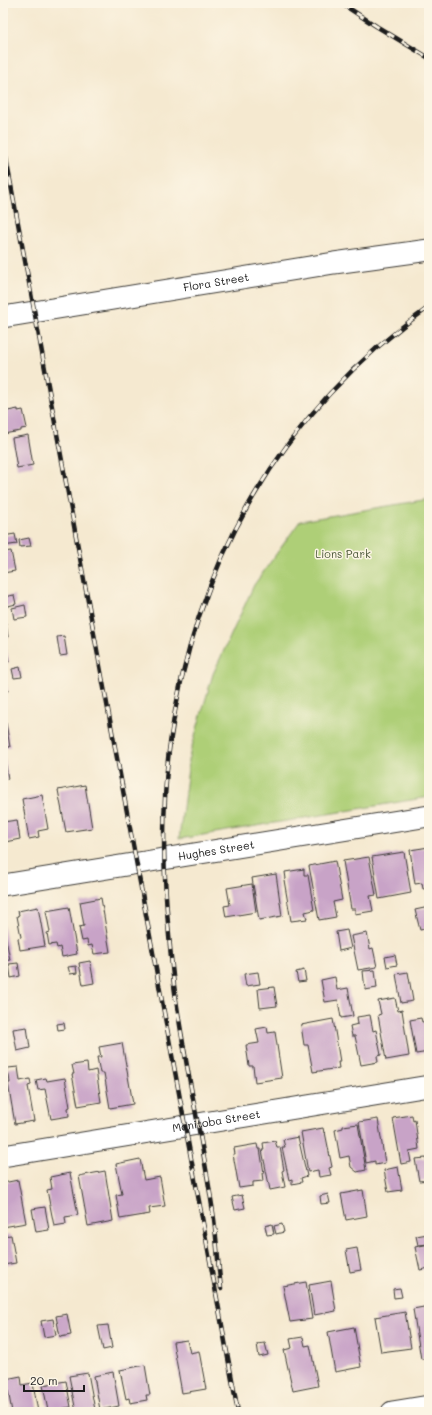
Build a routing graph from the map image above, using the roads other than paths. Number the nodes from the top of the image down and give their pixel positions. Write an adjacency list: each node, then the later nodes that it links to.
1 (429, 250): 2 (street, Flora Street)
2 (3, 317)
3 (429, 816): 4 (street, Hughes Street)
4 (3, 885)
5 (429, 1086): 6 (street, Manitoba Street)
6 (3, 1156)
7 (429, 1406): 8 (street)
8 (392, 1412)

